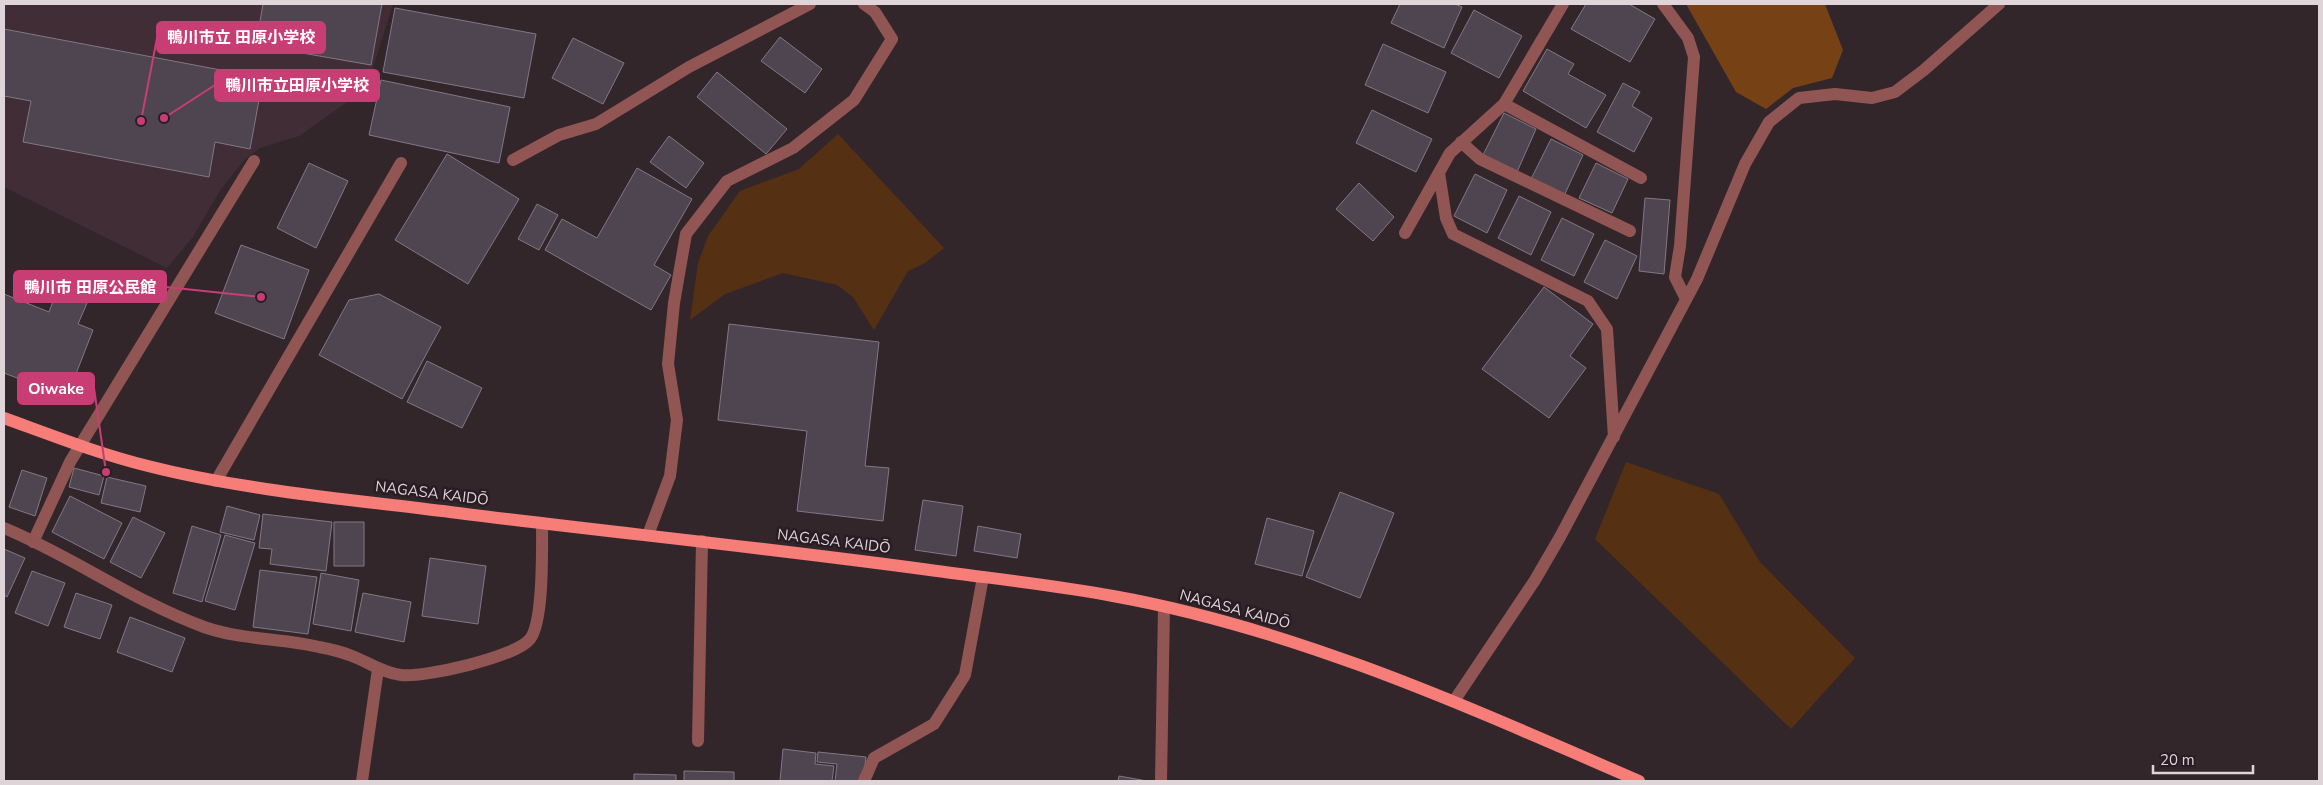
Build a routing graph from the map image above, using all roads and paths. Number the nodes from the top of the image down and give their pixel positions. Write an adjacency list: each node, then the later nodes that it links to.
1 (810, 4): 8 (street)
2 (864, 4): 22 (street)
3 (1663, 4): 15 (street)
4 (1999, 4): 15 (street)
5 (1557, 6): 6 (street)
6 (1504, 104): 7 (street); 12 (street)
7 (1462, 142): 11 (street); 13 (street)
8 (513, 160)
9 (254, 161): 18 (street)
10 (401, 163): 19 (street)
11 (1439, 173): 14 (street); 17 (street)
12 (1641, 178)
13 (1630, 231)
14 (1405, 232)
15 (1686, 299): 17 (street)
16 (4, 418): 18 (main road, NAGASA KAIDŌ)
17 (1614, 437): 28 (street)
18 (81, 446): 19 (main road, NAGASA KAIDŌ); 24 (street)
19 (216, 481): 20 (main road, NAGASA KAIDŌ)
20 (542, 523): 22 (main road, NAGASA KAIDŌ); 27 (street)
21 (4, 528): 24 (street)
22 (648, 535): 23 (main road, NAGASA KAIDŌ)
23 (702, 541): 25 (main road, NAGASA KAIDŌ); 29 (street)
24 (33, 542): 27 (street)
25 (984, 577): 26 (main road, NAGASA KAIDŌ); 31 (street)
26 (1164, 607): 28 (main road, NAGASA KAIDŌ); 32 (street)
27 (378, 669): 30 (street)
28 (1454, 700): 33 (main road, NAGASA KAIDŌ)
29 (698, 741)
30 (362, 781)
31 (864, 781)
32 (1161, 781)
33 (1638, 781)

